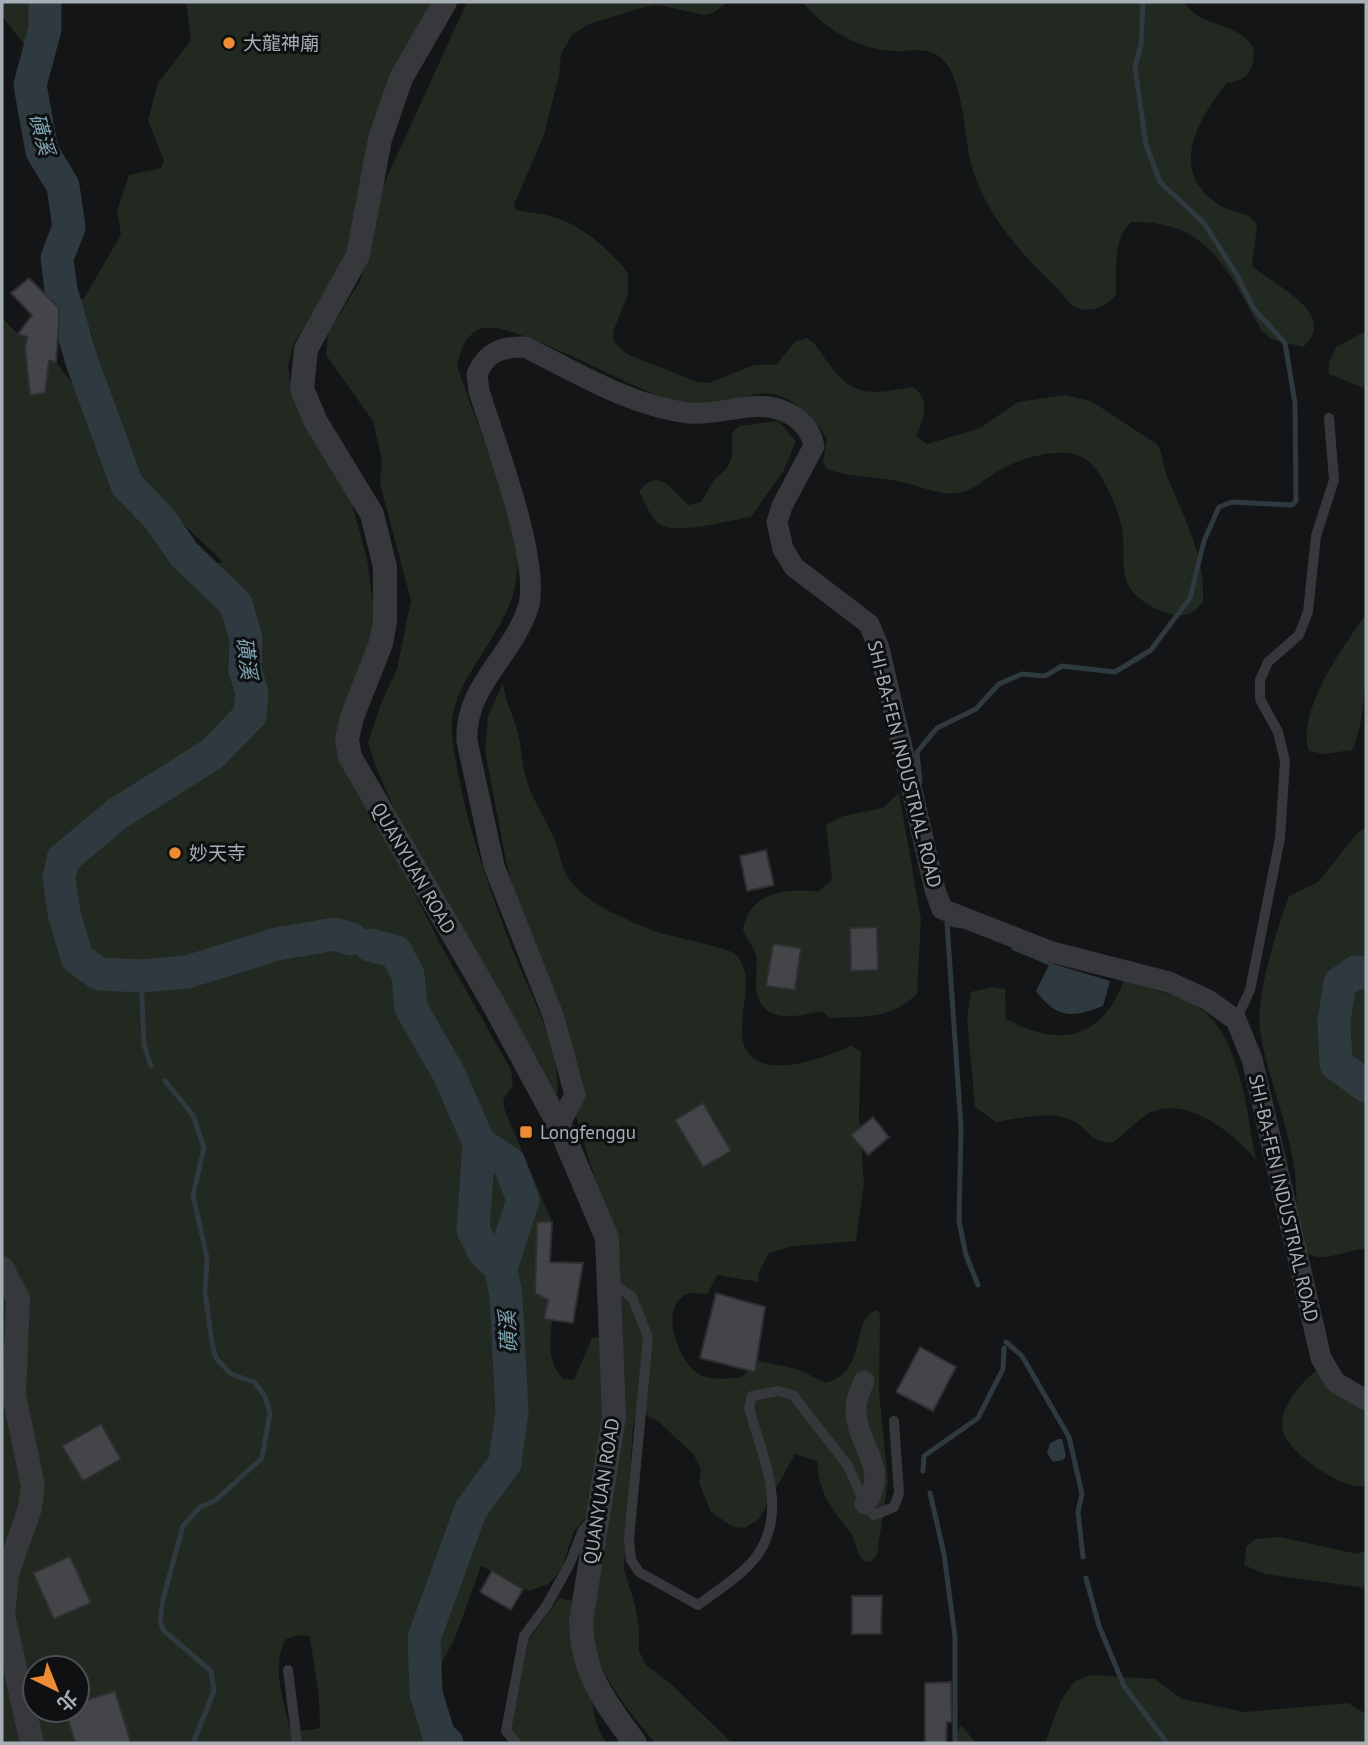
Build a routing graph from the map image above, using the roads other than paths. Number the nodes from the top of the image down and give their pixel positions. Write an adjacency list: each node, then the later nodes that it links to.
1 (445, 2): 4 (street, QUANYUAN ROAD)
2 (1329, 418): 3 (lane)
3 (1236, 1020): 4 (street, SHI-BA-FEN INDUSTRIAL ROAD); 8 (street, SHI-BA-FEN INDUSTRIAL ROAD)
4 (559, 1125): 6 (street, QUANYUAN ROAD)
5 (2, 1268): 13 (street)
6 (608, 1281): 10 (lane); 11 (street, QUANYUAN ROAD)
7 (864, 1381): 10 (street)
8 (1366, 1400)
9 (894, 1421): 10 (lane)
10 (865, 1504)
11 (598, 1514): 15 (lane); 16 (street, QUANYUAN ROAD)
12 (288, 1670): 14 (lane)
13 (32, 1743)
14 (296, 1743)
15 (516, 1743)
16 (635, 1743)

